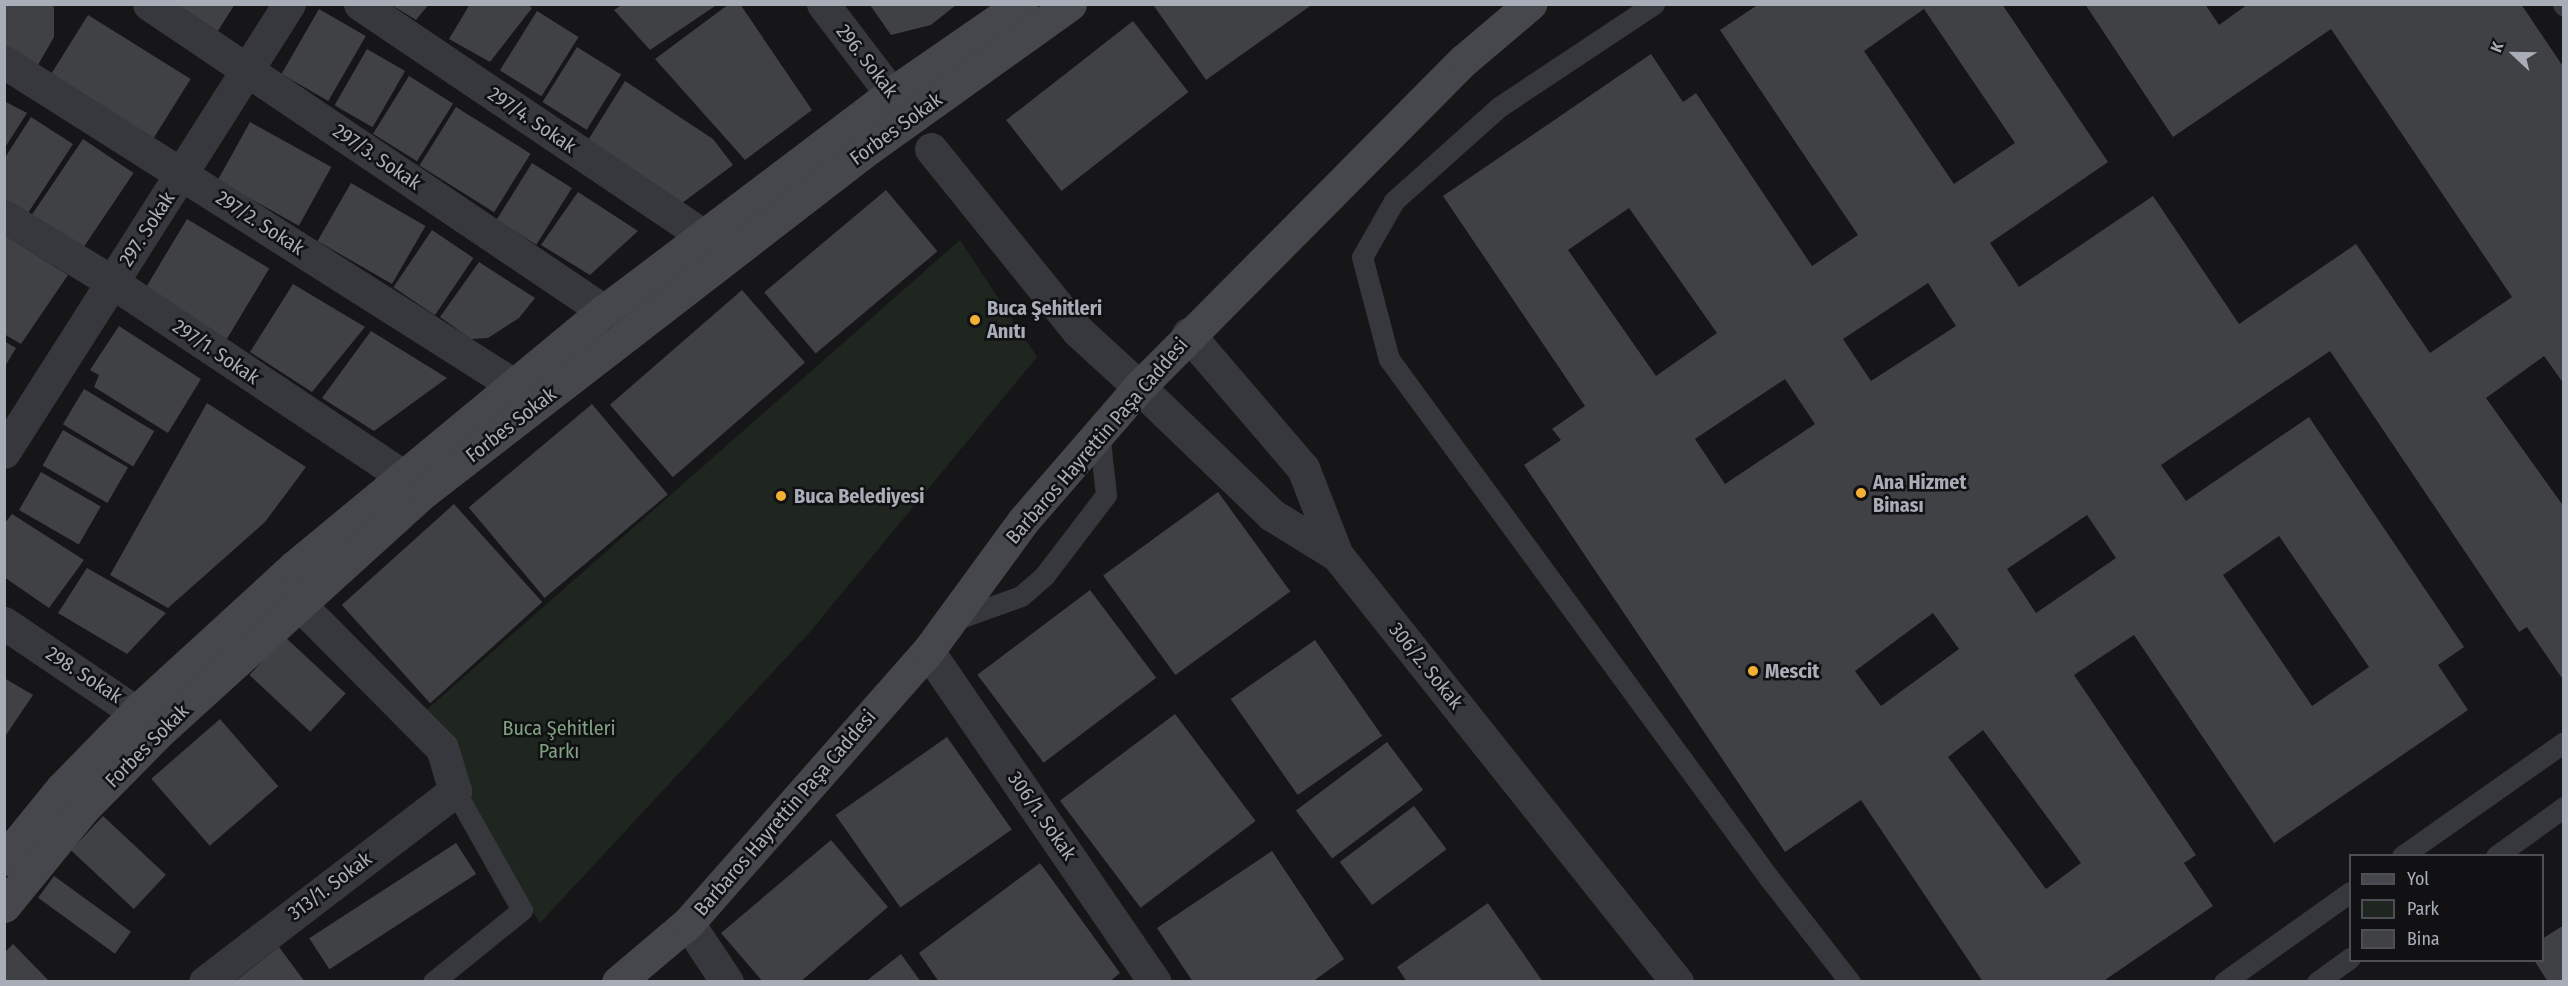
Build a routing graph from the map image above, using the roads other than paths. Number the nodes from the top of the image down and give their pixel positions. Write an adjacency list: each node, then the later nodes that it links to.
1 (148, 4): 10 (street, 297/3. Sokak)
2 (289, 4): 10 (street, 297. Sokak)
3 (360, 4): 15 (street, 297/4. Sokak)
4 (823, 4): 11 (street, 296. Sokak)
5 (1021, 4): 11 (main road, Forbes Sokak)
6 (1070, 4): 11 (main road, Forbes Sokak)
7 (1530, 4): 18 (main road, Barbaros Hayrettin Paşa Caddesi)
8 (1654, 4): 46 (lane)
9 (4, 62): 13 (street, 297/2. Sokak)
10 (249, 70): 13 (street, 297. Sokak); 17 (street, 297/3. Sokak)
11 (901, 106): 15 (main road, Forbes Sokak); 23 (main road, Forbes Sokak)
12 (931, 149): 20 (street, 306/2. Sokak)
13 (184, 174): 16 (street, 297. Sokak); 19 (street, 297/2. Sokak)
14 (4, 216): 16 (street, 297/1. Sokak)
15 (704, 236): 17 (main road, Forbes Sokak)
16 (112, 282): 22 (street, 297. Sokak); 23 (street, 297/1. Sokak)
17 (604, 311): 19 (main road, Forbes Sokak)
18 (1188, 334): 20 (main road, Barbaros Hayrettin Paşa Caddesi); 24 (street)
19 (514, 385): 23 (main road, Forbes Sokak)
20 (1139, 387): 21 (main road, Barbaros Hayrettin Paşa Caddesi); 24 (street, 306/2. Sokak)
21 (1099, 432): 26 (main road, Barbaros Hayrettin Paşa Caddesi); 26 (lane)
22 (4, 452)
23 (415, 484): 25 (main road, Forbes Sokak); 29 (main road, Forbes Sokak)
24 (1337, 555): 45 (street, 306/2. Sokak)
25 (298, 603): 29 (main road, Forbes Sokak); 31 (street)
26 (954, 620): 28 (main road, Barbaros Hayrettin Paşa Caddesi)
27 (4, 623): 29 (street, 298. Sokak)
28 (928, 651): 38 (main road, Barbaros Hayrettin Paşa Caddesi); 44 (street, 306/1. Sokak)
29 (149, 720): 35 (main road, Forbes Sokak); 37 (main road, Forbes Sokak)
30 (2563, 743): 33 (lane)
31 (455, 791): 40 (street, 313/1. Sokak); 41 (lane)
32 (2564, 807): 34 (lane)
33 (2403, 854)
34 (2497, 854)
35 (4, 859)
36 (2349, 893): 47 (lane)
37 (4, 906)
38 (688, 923): 42 (main road, Barbaros Hayrettin Paşa Caddesi); 43 (street)
39 (2349, 959): 48 (lane)
40 (205, 981)
41 (433, 981)
42 (618, 981)
43 (727, 981)
44 (1155, 981)
45 (1677, 981)
46 (1850, 981)
47 (2224, 981)
48 (2317, 981)

